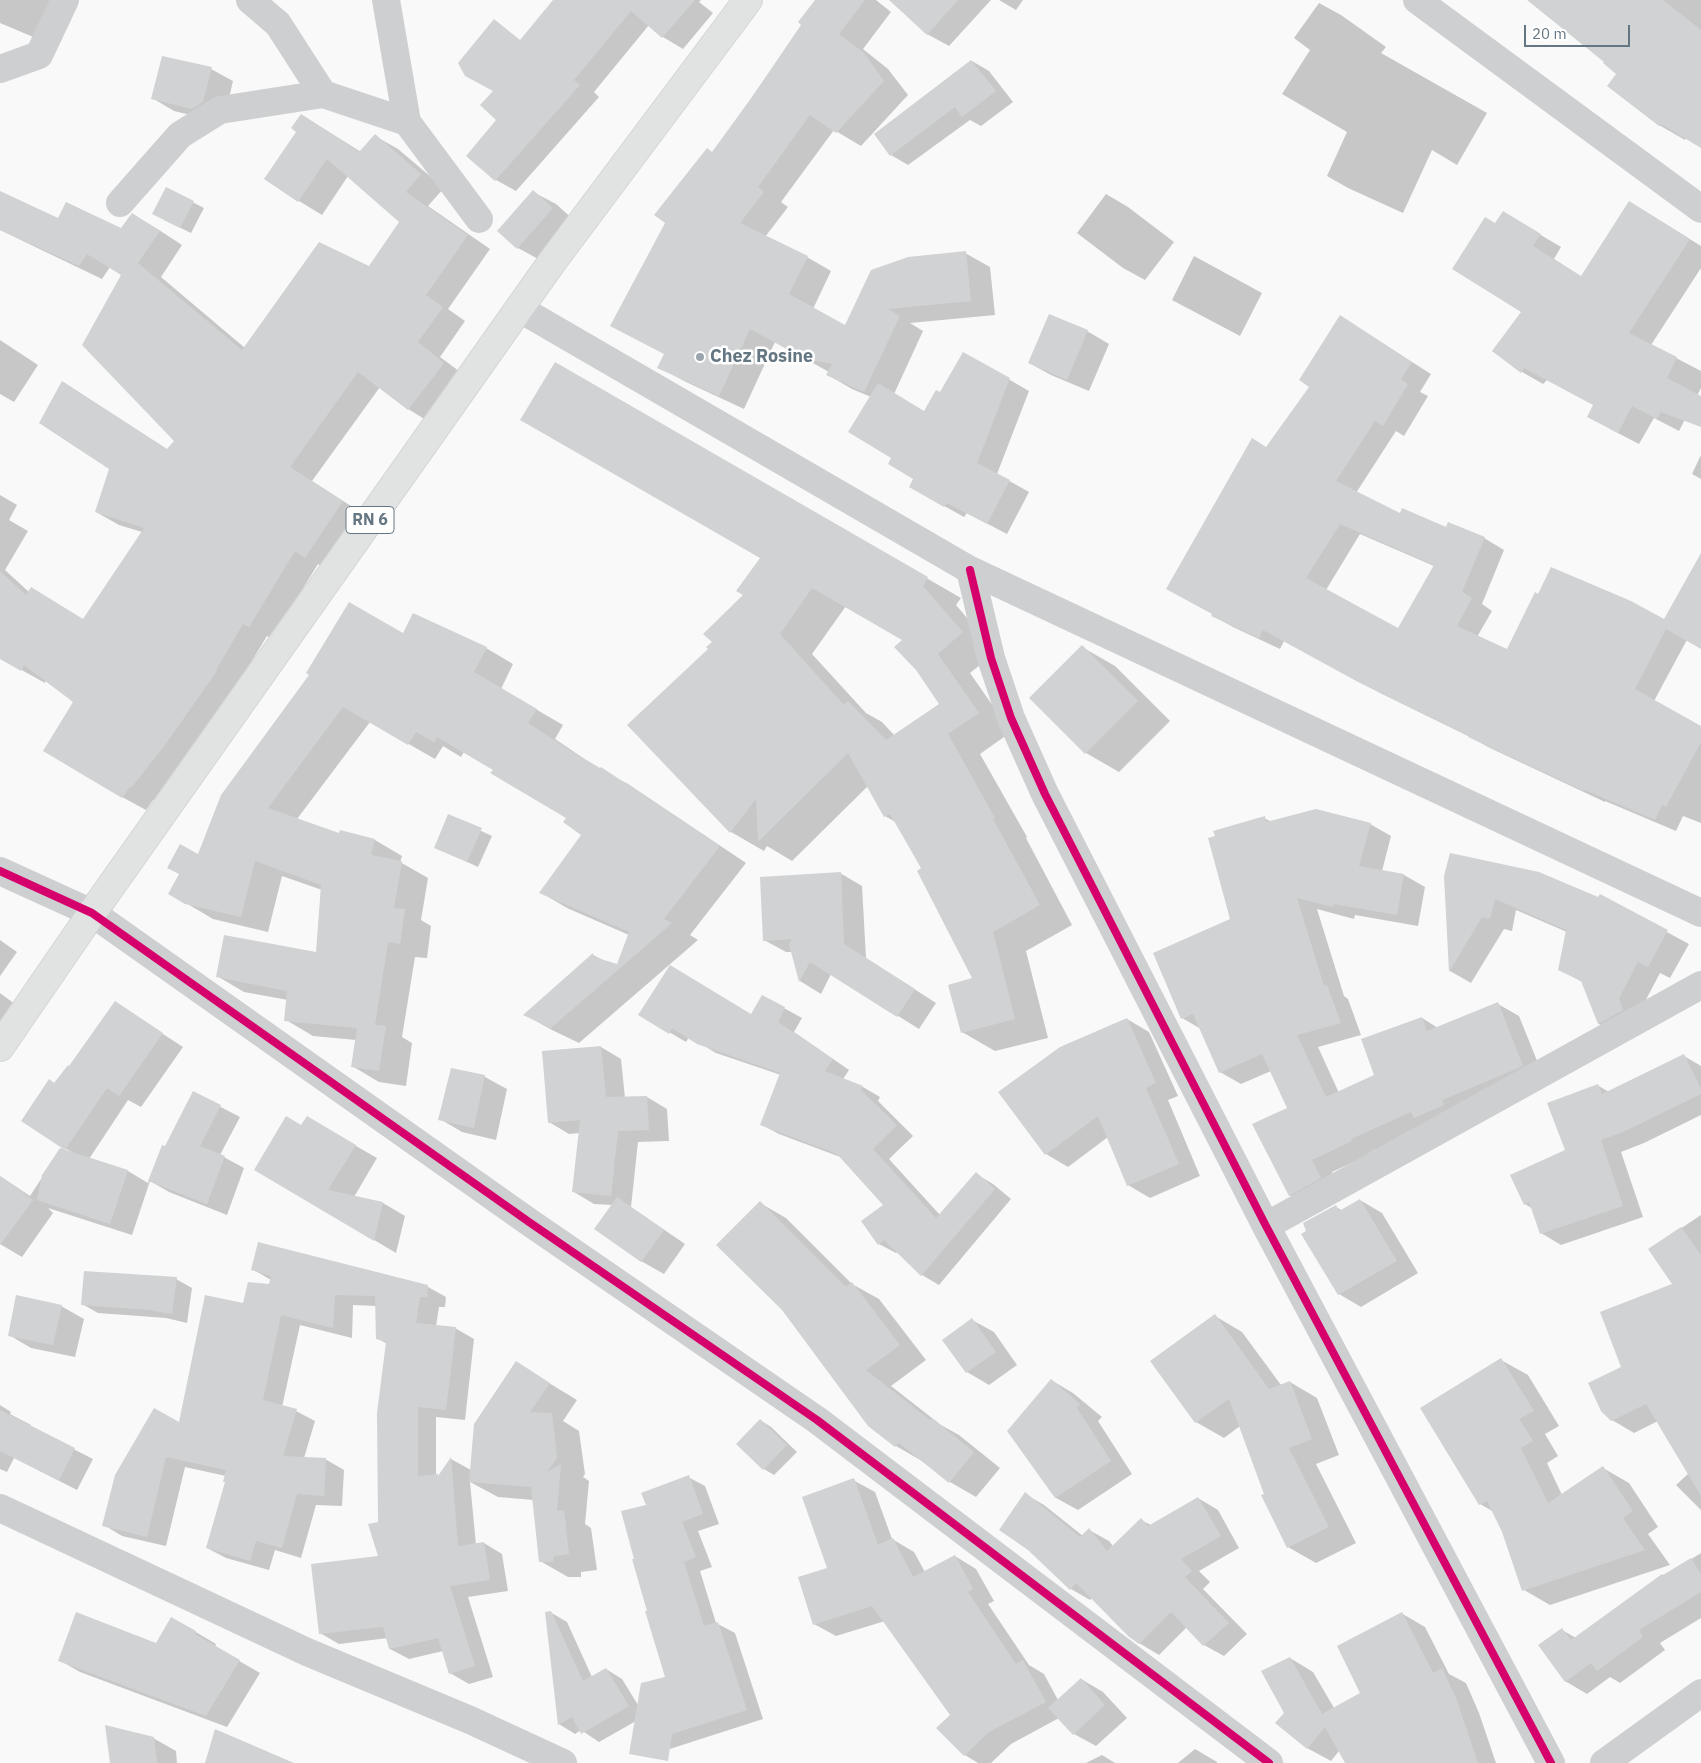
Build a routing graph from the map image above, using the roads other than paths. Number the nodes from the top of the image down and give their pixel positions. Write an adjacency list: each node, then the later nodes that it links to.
1 (65, 0): 6 (street)
2 (250, 0): 7 (street)
3 (386, 0): 8 (street)
4 (748, 0): 12 (main road, RN 6)
5 (1417, 0): 10 (street)
6 (0, 69)
7 (323, 94): 8 (street); 9 (street)
8 (407, 122): 11 (street)
9 (120, 203)
10 (1701, 209)
11 (479, 219)
12 (520, 309): 13 (street); 15 (main road, RN 6)
13 (970, 570): 16 (street); 19 (street)
14 (0, 871): 15 (street)
15 (92, 913): 18 (main road, RN 6); 23 (street)
16 (1701, 913)
17 (1701, 985): 19 (street)
18 (0, 1047)
19 (1266, 1226): 24 (street)
20 (0, 1508): 22 (street)
21 (1701, 1693): 25 (street)
22 (563, 1763)
23 (1269, 1763)
24 (1551, 1763)
25 (1604, 1763)

